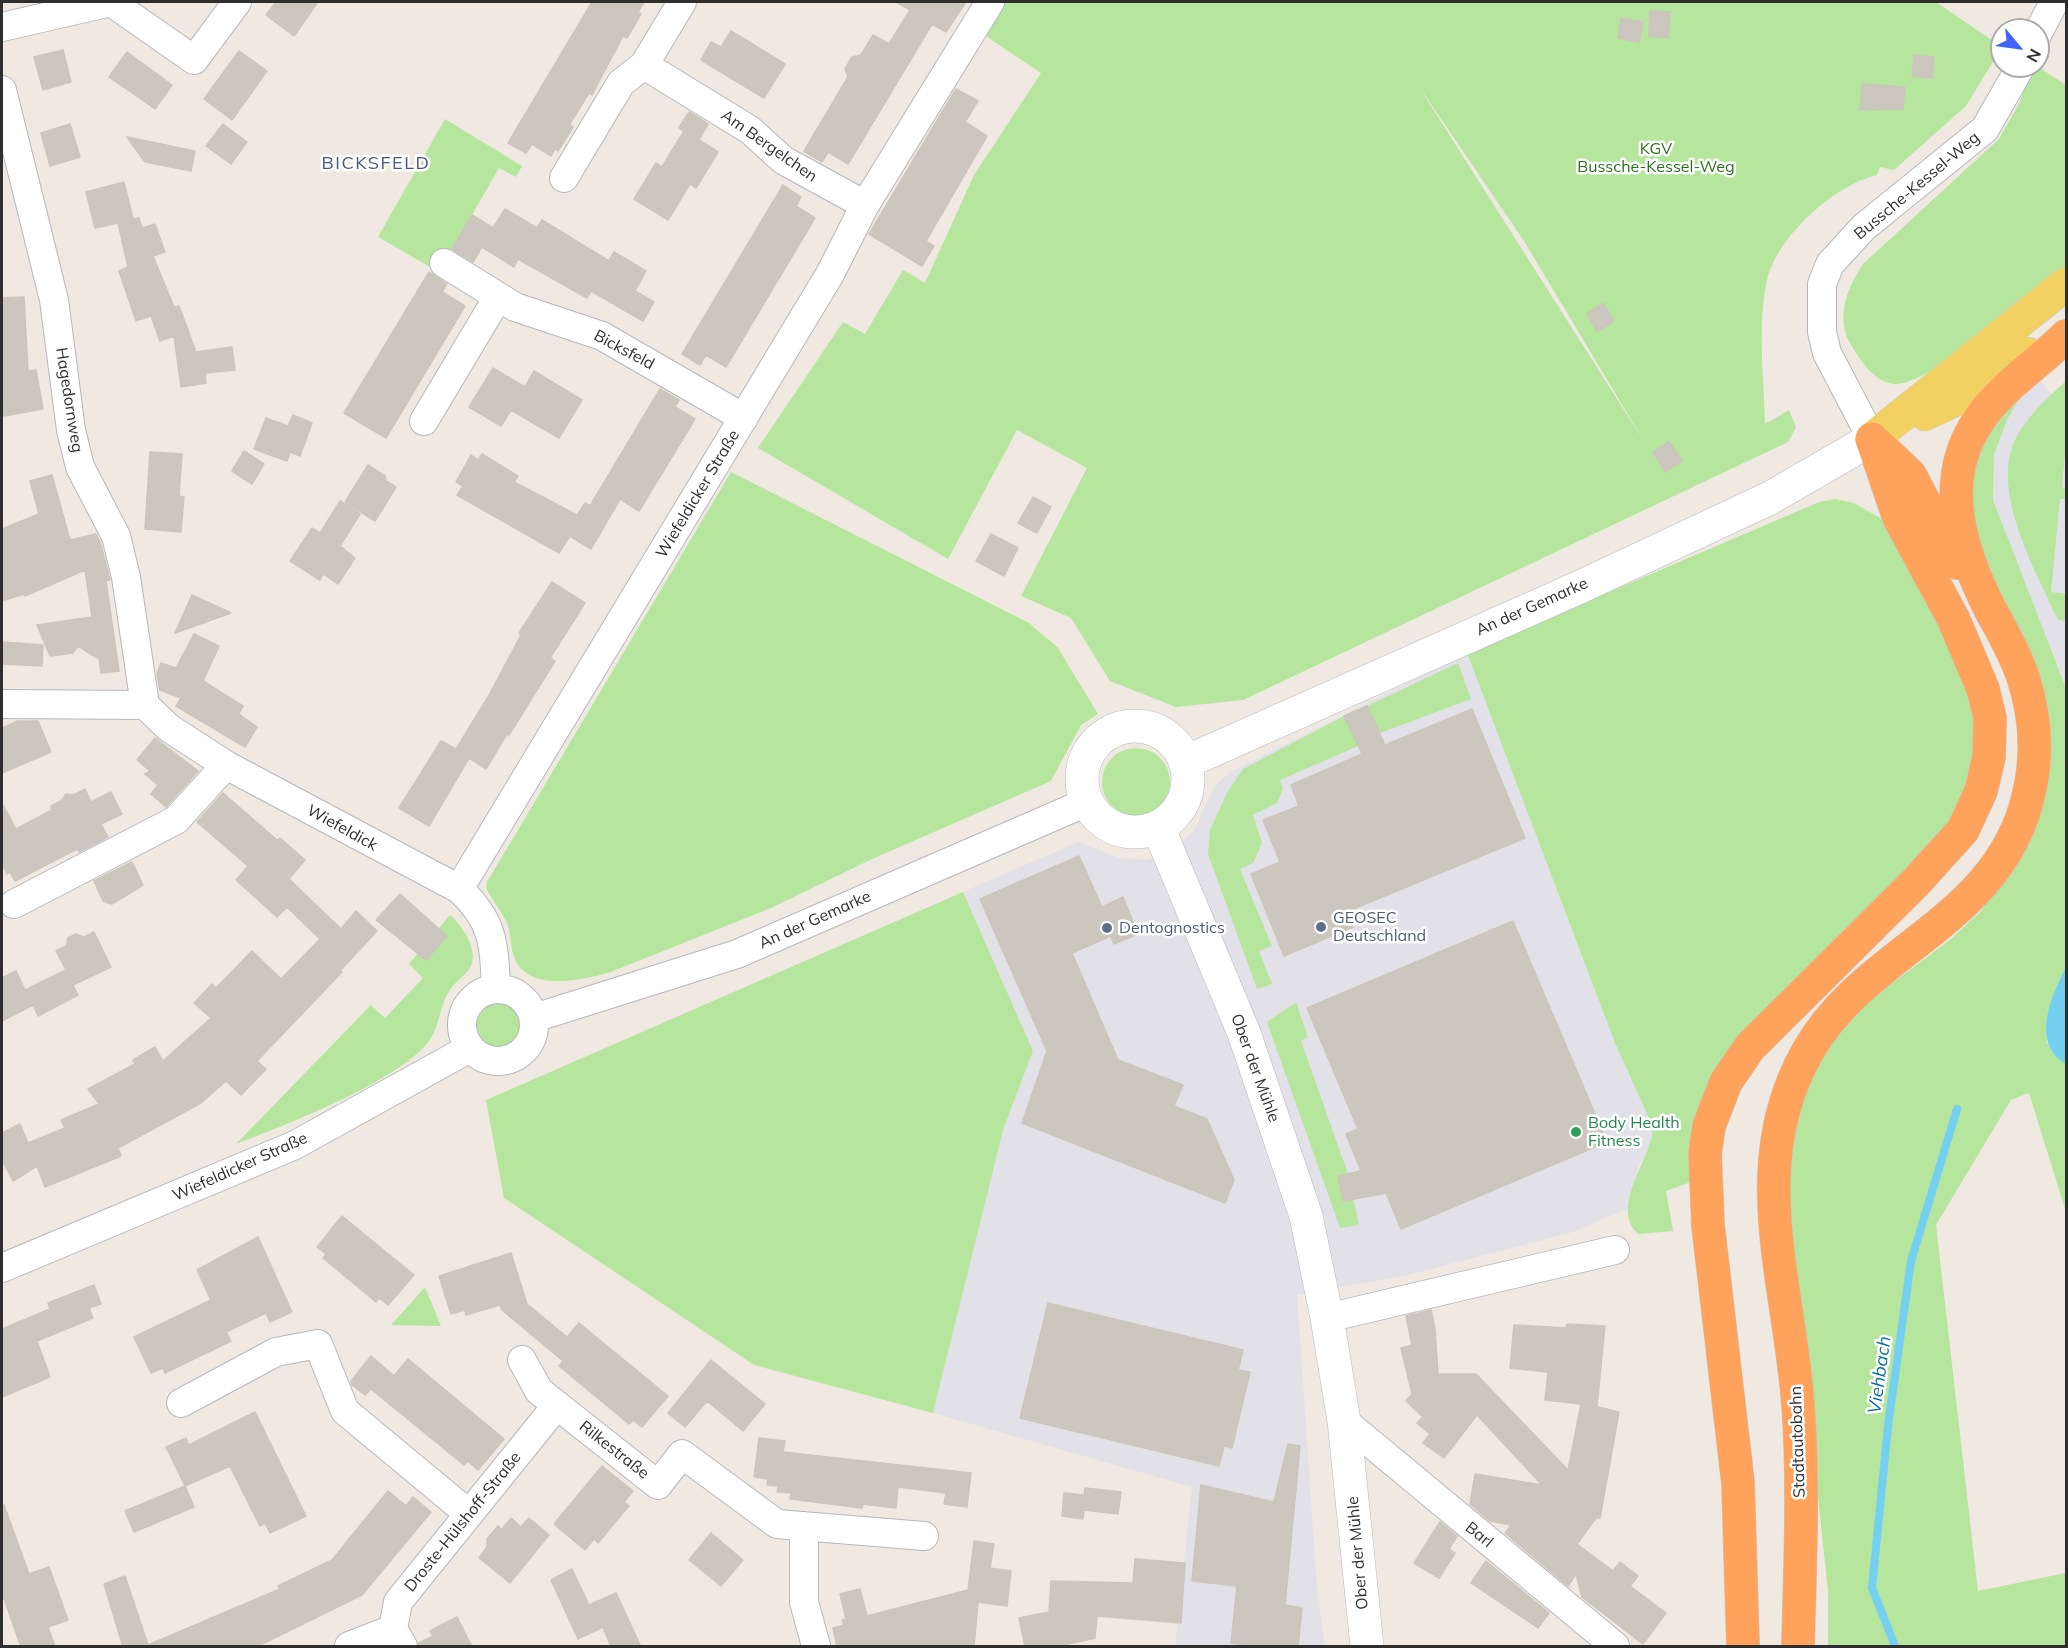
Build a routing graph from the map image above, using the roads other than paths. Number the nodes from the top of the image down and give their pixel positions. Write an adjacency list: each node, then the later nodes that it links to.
1 (111, 2): 2 (street); 7 (street)
2 (237, 2)
3 (682, 2): 8 (street)
4 (990, 2): 12 (street, Wiefeldicker Straße)
5 (2054, 2): 6 (street)
6 (2046, 18)
7 (2, 27)
8 (644, 65): 11 (street); 12 (street, Am Bergelchen)
9 (2014, 78): 20 (street, Bussche-Kessel-Weg)
10 (2, 90): 23 (street, Hagedornweg)
11 (564, 178)
12 (865, 205): 18 (street, Wiefeldicker Straße)
13 (444, 263): 15 (street, Bicksfeld)
14 (2067, 284): 20 (main road)
15 (498, 297): 18 (street, Bicksfeld); 19 (street)
16 (2067, 326): 20 (main road)
17 (2067, 336): 21 (highway)
18 (744, 418): 28 (street, Wiefeldicker Straße)
19 (424, 421)
20 (1872, 439): 21 (highway); 24 (street, An der Gemarke); 48 (highway)
21 (1989, 606): 49 (highway, Stadtautobahn)
22 (2, 704): 23 (street)
23 (145, 705): 25 (street, Wiefeldick)
24 (1186, 762): 26 (street); 27 (street)
25 (226, 765): 28 (street, Wiefeldick); 29 (street)
26 (1087, 802): 27 (street); 31 (street, An der Gemarke)
27 (1158, 827): 35 (street, Ober der Mühle)
28 (459, 889): 30 (street)
29 (14, 904)
30 (496, 988): 31 (street); 32 (street)
31 (534, 1018): 32 (street)
32 (470, 1048): 34 (street, Wiefeldicker Straße)
33 (1615, 1250): 35 (street)
34 (2, 1268)
35 (1327, 1318): 39 (street, Ober der Mühle)
36 (522, 1360): 38 (street, Rilkestraße)
37 (181, 1402): 40 (street)
38 (557, 1405): 40 (street, Droste-Hülshoff-Straße); 41 (street, Rilkestraße)
39 (1344, 1421): 46 (street, Ober der Mühle); 47 (street, Barl)
40 (469, 1514): 43 (street, Droste-Hülshoff-Straße)
41 (804, 1526): 42 (street, Rilkestraße); 45 (street)
42 (924, 1536)
43 (398, 1638): 44 (street)
44 (349, 1647)
45 (816, 1647)
46 (1367, 1647)
47 (1615, 1647)
48 (1743, 1647)
49 (1798, 1647)

